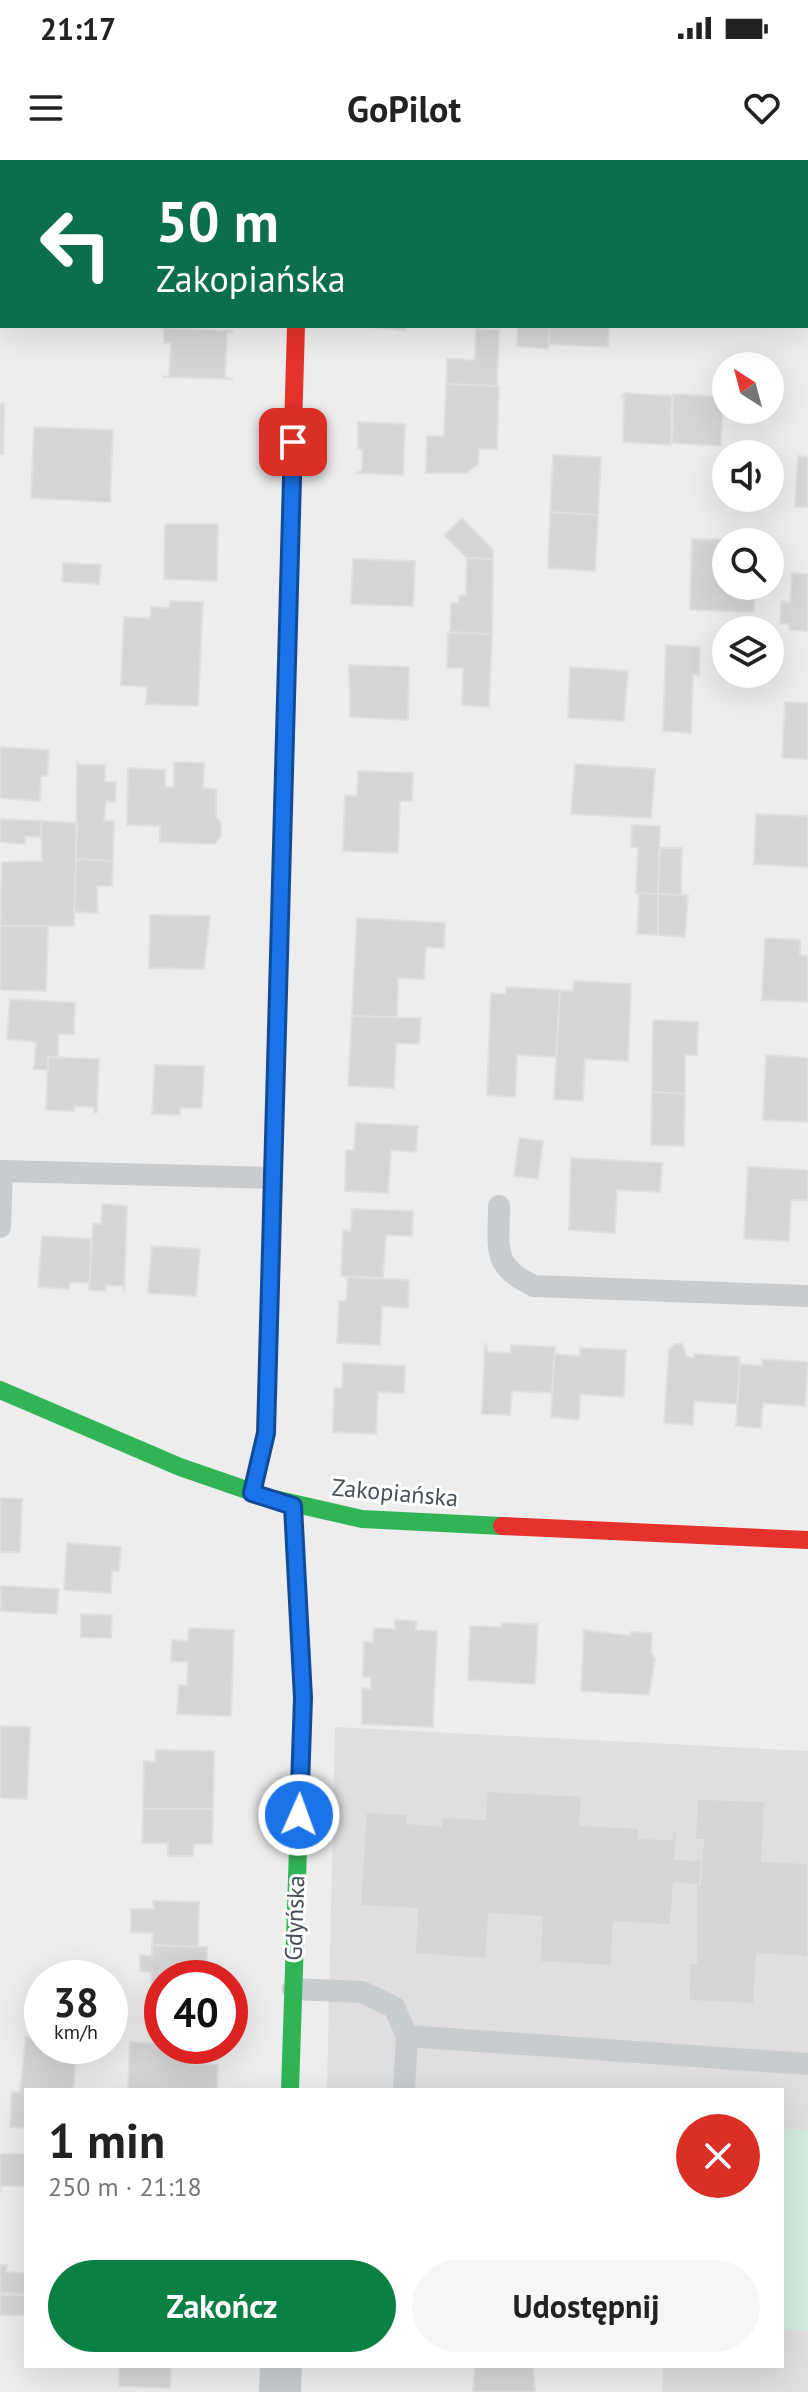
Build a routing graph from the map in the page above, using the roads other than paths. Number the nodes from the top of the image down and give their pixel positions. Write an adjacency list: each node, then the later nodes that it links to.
1 (296, 328): 2 (street)
2 (272, 1178): 4 (lane); 7 (street)
3 (499, 1206): 5 (lane)
4 (0, 1227)
5 (808, 1296)
6 (0, 1390): 7 (street, Zakopiańska)
7 (252, 1493): 8 (street, Zakopiańska)
8 (293, 1506): 9 (street, Zakopiańska); 10 (street, Gdyńska)
9 (808, 1540)
10 (293, 1989): 11 (lane); 13 (street, Gdyńska)
11 (407, 2036): 12 (lane); 14 (lane)
12 (808, 2064)
13 (290, 2088)
14 (404, 2088)
15 (281, 2368): 16 (street)
16 (280, 2392)

